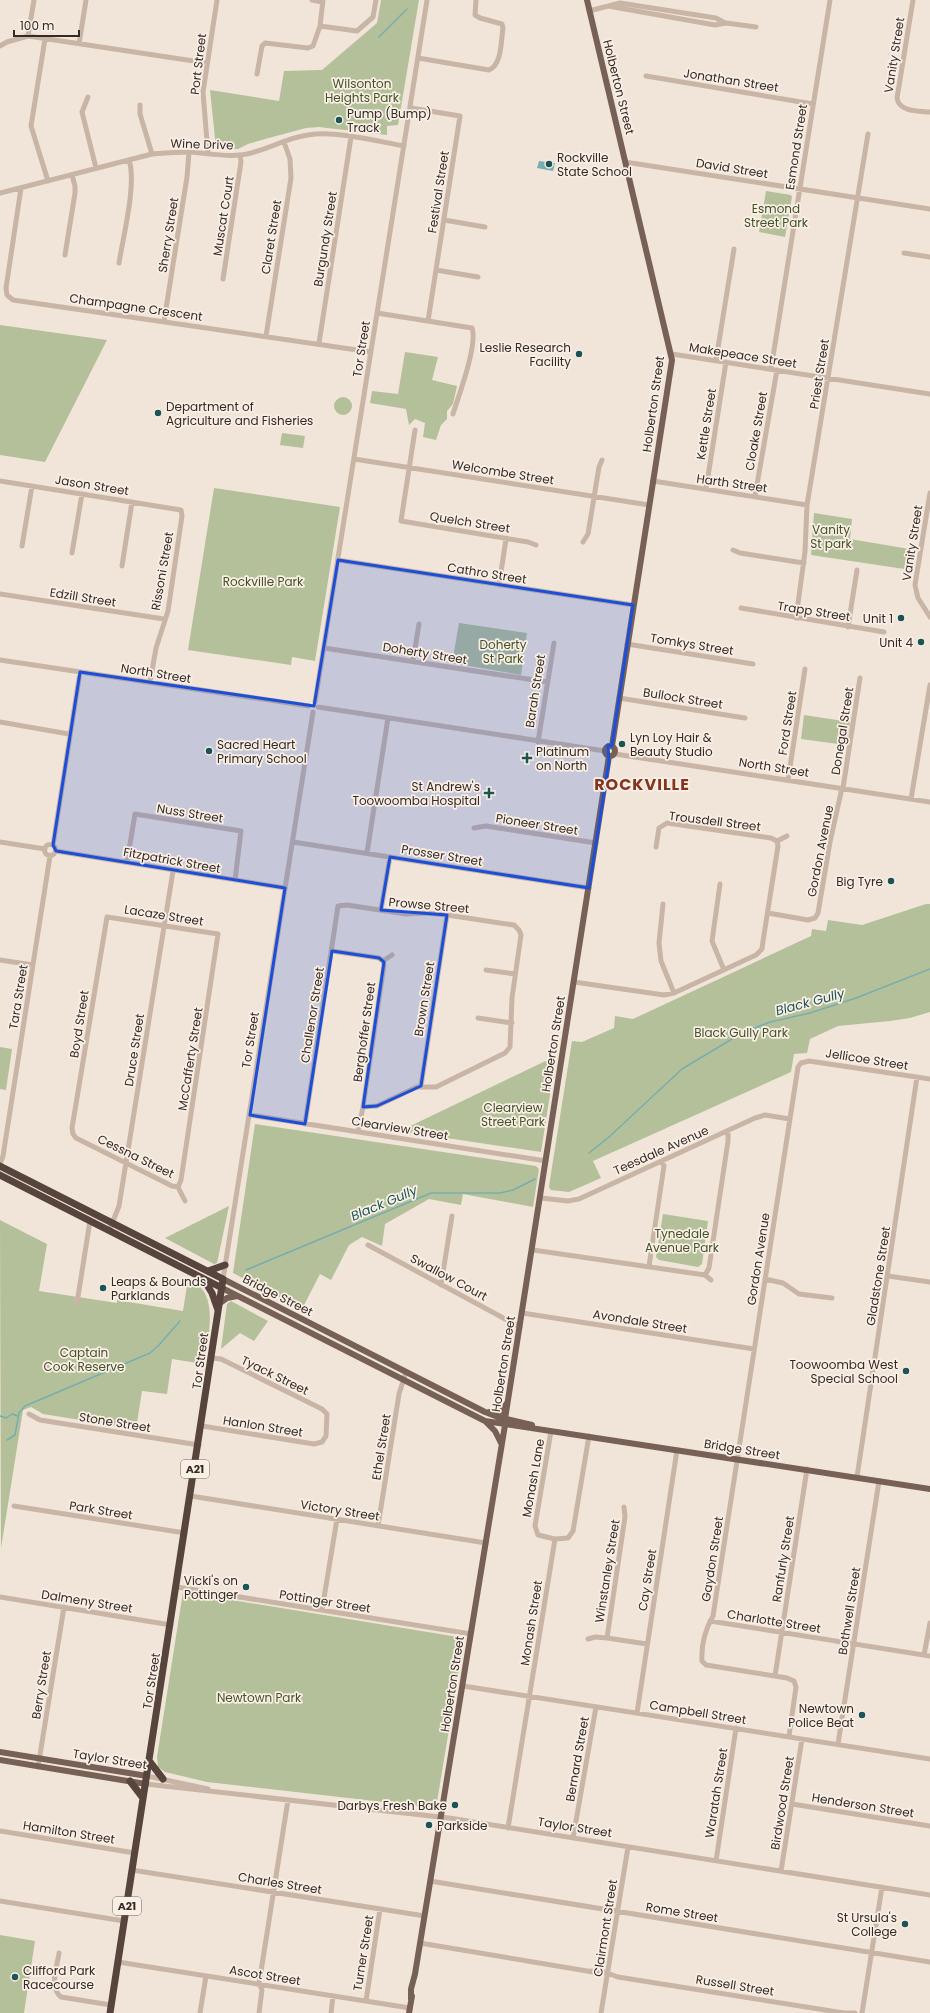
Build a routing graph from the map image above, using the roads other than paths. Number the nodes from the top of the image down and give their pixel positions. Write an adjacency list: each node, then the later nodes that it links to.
1 (34, 0): 15 (street)
2 (86, 0): 17 (street)
3 (218, 0): 20 (street, Port Street)
4 (312, 0): 11 (street)
5 (376, 0): 13 (street)
6 (428, 0): 19 (street, Tor Street)
7 (476, 0): 19 (street)
8 (586, 0): 12 (main road, Holberton Street)
9 (830, 0): 24 (street, Esmond Street)
10 (913, 0): 27 (street, Vanity Street)
11 (322, 1): 13 (street)
12 (589, 11): 14 (street); 37 (main road, Holberton Street)
13 (320, 26): 21 (street)
14 (756, 27)
15 (28, 36): 16 (street); 18 (street)
16 (45, 39): 17 (street); 40 (street)
17 (79, 44): 20 (street)
18 (0, 46)
19 (418, 58): 26 (street, Tor Street)
20 (206, 64): 34 (street, Port Street)
21 (257, 74)
22 (646, 76): 24 (street, Jonathan Street)
23 (88, 97): 38 (street)
24 (813, 104): 42 (street, Esmond Street)
25 (140, 105): 33 (street)
26 (410, 108): 31 (street, Tor Street); 46 (street, Festival Street)
27 (930, 112)
28 (868, 134): 44 (street, Priest Street)
29 (351, 138): 30 (street, Wine Drive); 31 (street, Wine Drive); 60 (street, Burgundy Street)
30 (284, 142): 35 (street, Wine Drive); 59 (street, Claret Street)
31 (404, 146): 56 (street, Tor Street)
32 (188, 152): 33 (street, Wine Drive); 34 (street, Wine Drive); 57 (street, Sherry Street)
33 (152, 154): 36 (street, Wine Drive)
34 (208, 154): 35 (street, Wine Drive)
35 (240, 155): 55 (street, Muscat Court)
36 (129, 160): 38 (street, Wine Drive); 52 (street)
37 (626, 162): 42 (street, David Street); 62 (main road, Holberton Street)
38 (96, 168): 39 (street, Wine Drive)
39 (72, 175): 40 (street, Wine Drive); 50 (street)
40 (48, 181): 41 (street, Wine Drive)
41 (21, 188): 43 (street, Wine Drive); 57 (street, Champagne Crescent)
42 (800, 189): 44 (street, David Street); 65 (street, Esmond Street)
43 (0, 193)
44 (857, 198): 45 (street, David Street); 67 (street, Priest Street)
45 (930, 209)
46 (444, 220): 47 (street); 53 (street, Festival Street)
47 (485, 228)
48 (734, 249): 63 (street)
49 (904, 254): 51 (street)
50 (65, 255)
51 (930, 257)
52 (118, 263)
53 (436, 270): 54 (street); 58 (street, Festival Street)
54 (478, 277)
55 (223, 280)
56 (378, 313): 58 (street); 61 (street, Tor Street)
57 (164, 321): 59 (street, Champagne Crescent)
58 (428, 321): 69 (street)
59 (266, 336): 60 (street, Champagne Crescent)
60 (319, 344): 61 (street, Champagne Crescent)
61 (371, 352): 71 (street, Tor Street)
62 (672, 354): 63 (street, Makepeace Street); 75 (main road, Holberton Street)
63 (716, 360): 64 (street, Makepeace Street)
64 (726, 362): 65 (street, Makepeace Street); 77 (street, Kettle Street)
65 (771, 369): 66 (street, Makepeace Street)
66 (777, 370): 67 (street, Makepeace Street); 81 (street, Cloake Street)
67 (829, 378): 68 (street, Makepeace Street); 83 (street, Priest Street)
68 (930, 394)
69 (453, 414)
70 (415, 430): 73 (street)
71 (354, 459): 73 (street, Welcombe Street); 93 (street, Tor Street)
72 (602, 460): 80 (street)
73 (410, 467): 80 (street, Welcombe Street); 87 (street, Quelch Street)
74 (0, 481): 76 (street, Jason Street)
75 (653, 482): 77 (street, Harth Street); 84 (main road, Holberton Street)
76 (32, 486): 79 (street, Jason Street); 90 (street)
77 (706, 489): 81 (street, Harth Street)
78 (930, 493): 86 (street, Vanity Street)
79 (82, 494): 82 (street, Jason Street); 92 (street)
80 (594, 496): 84 (street, Welcombe Street); 88 (street)
81 (755, 496): 83 (street, Harth Street)
82 (132, 502): 85 (street, Jason Street); 95 (street)
83 (808, 504): 94 (street, Priest Street)
84 (649, 505): 99 (main road, Holberton Street)
85 (181, 510): 103 (street, Rissoni Street)
86 (928, 525): 101 (street, Vanity Street)
87 (506, 539): 89 (street, Quelch Street); 97 (street)
88 (583, 542)
89 (536, 545)
90 (22, 546)
91 (733, 550): 94 (street)
92 (72, 553)
93 (338, 560): 97 (street, Cathro Street); 109 (street, Tor Street)
94 (804, 563): 102 (street, Priest Street)
95 (122, 566)
96 (857, 570): 105 (street)
97 (499, 585): 99 (street, Cathro Street)
98 (0, 594): 103 (street, Edzill Street)
99 (633, 605): 108 (main road, Holberton Street)
100 (741, 608): 102 (street, Trapp Street)
101 (930, 617)
102 (796, 618): 105 (street, Trapp Street)
103 (164, 619): 116 (street, Rissoni Street)
104 (419, 624): 111 (street)
105 (848, 627): 106 (street, Trapp Street)
106 (884, 632)
107 (554, 643): 117 (street, Barah Street)
108 (627, 644): 112 (street, Tomkys Street); 119 (main road, Holberton Street)
109 (324, 648): 111 (street, Doherty Street); 120 (street, Tor Street)
110 (0, 660): 114 (street, North Street)
111 (413, 661): 117 (street, Doherty Street)
112 (753, 664)
113 (805, 669): 130 (street, Ford Street)
114 (80, 672): 116 (street, North Street); 127 (street)
115 (860, 678): 131 (street, Donegal Street)
116 (150, 682): 121 (street, North Street)
117 (547, 682): 128 (street, Barah Street)
118 (930, 685): 132 (street)
119 (619, 698): 125 (street, Bullock Street); 129 (main road, Holberton Street)
120 (315, 702): 121 (street); 122 (street)
121 (309, 706): 123 (street)
122 (318, 707): 123 (street); 124 (street, North Street)
123 (313, 712): 138 (street, Tor Street)
124 (388, 718): 128 (street, North Street); 144 (street)
125 (745, 718)
126 (0, 722): 127 (street)
127 (69, 734): 140 (street)
128 (538, 742): 129 (street, North Street)
129 (609, 754): 130 (street, North Street); 139 (main road, Holberton Street)
130 (788, 780): 131 (street, North Street)
131 (842, 788): 132 (street, North Street); 156 (street, Gordon Avenue)
132 (911, 798): 133 (street, North Street)
133 (930, 802)
134 (474, 828): 139 (street, Pioneer Street)
135 (787, 836): 136 (street)
136 (777, 841): 141 (street, Trousdell Street); 156 (street)
137 (0, 842): 142 (street)
138 (293, 842): 144 (street, Prosser Street); 151 (street, Tor Street)
139 (596, 843): 152 (main road, Holberton Street)
140 (52, 845): 142 (street); 143 (street)
141 (656, 847)
142 (45, 849): 145 (street)
143 (56, 851): 145 (street); 147 (street, Fitzpatrick Street)
144 (367, 853): 146 (street, Prosser Street)
145 (50, 856): 165 (street, Tara Street)
146 (390, 857): 152 (street, Prosser Street); 155 (street)
147 (127, 862): 148 (street, Fitzpatrick Street); 149 (street, Nuss Street)
148 (173, 871): 149 (street, Fitzpatrick Street); 159 (street, Druce Street)
149 (235, 880): 151 (street, Fitzpatrick Street)
150 (720, 884): 167 (street)
151 (286, 888): 178 (street, Tor Street)
152 (589, 888): 169 (main road, Holberton Street)
153 (663, 904): 170 (street)
154 (337, 910): 155 (street, Prowse Street); 161 (street, Challenor Street)
155 (381, 910): 157 (street, Prowse Street)
156 (768, 913): 167 (street)
157 (447, 915): 168 (street, Prowse Street); 176 (street, Brown Street)
158 (107, 917): 159 (street, Lacaze Street); 183 (street, Boyd Street)
159 (164, 924): 160 (street, Lacaze Street); 186 (street, Druce Street)
160 (218, 934): 189 (street, McCafferty Street)
161 (332, 951): 164 (street); 180 (street, Challenor Street)
162 (392, 955): 164 (street)
163 (0, 960): 165 (street)
164 (382, 961): 177 (street, Berghoffer Street)
165 (33, 965): 187 (street, Tara Street)
166 (486, 970): 168 (street)
167 (724, 970): 170 (street)
168 (515, 974): 172 (street)
169 (574, 982): 170 (street); 184 (main road, Holberton Street)
170 (674, 993)
171 (478, 1018): 172 (street)
172 (512, 1023): 176 (street)
173 (801, 1063): 174 (street, Jellicoe Street); 179 (street, Gordon Avenue)
174 (918, 1077): 175 (street, Jellicoe Street); 202 (street, Gladstone Street)
175 (930, 1079)
176 (421, 1086): 177 (street)
177 (363, 1107): 181 (street, Berghoffer Street)
178 (250, 1115): 180 (street, Clearview Street); 198 (street, Tor Street)
179 (790, 1119): 182 (street, Teesdale Avenue); 205 (street, Gordon Avenue)
180 (306, 1124): 181 (street, Clearview Street)
181 (358, 1131): 184 (street, Clearview Street)
182 (728, 1131): 185 (street, Teesdale Avenue); 201 (street)
183 (73, 1134): 186 (street, Cessna Street)
184 (546, 1161): 190 (main road, Holberton Street)
185 (662, 1161): 190 (street, Teesdale Avenue); 199 (street)
186 (126, 1163): 189 (street, Cessna Street); 194 (street, Druce Street)
187 (0, 1165): 194 (highway, Bridge Street)
188 (0, 1175): 193 (highway, Bridge Street)
189 (178, 1187): 191 (street, Cessna Street)
190 (540, 1198): 197 (main road, Holberton Street)
191 (185, 1201)
192 (452, 1216): 208 (street)
193 (90, 1221): 195 (highway, Bridge Street); 212 (street)
194 (113, 1223): 195 (street, Druce Street); 200 (highway, Bridge Street)
195 (109, 1231): 203 (highway, Bridge Street)
196 (368, 1245): 208 (street, Swallow Court)
197 (533, 1250): 199 (street); 215 (main road, Holberton Street)
198 (225, 1265): 200 (highway); 204 (street, Tor Street)
199 (648, 1266): 201 (street)
200 (208, 1272): 204 (highway, Bridge Street)
201 (705, 1274): 206 (street)
202 (888, 1276): 207 (street); 235 (street, Gladstone Street)
203 (203, 1279): 209 (highway, Bridge Street); 214 (highway, A21)
204 (223, 1279): 209 (highway, Tor Street / A21); 219 (main road, Bridge Street)
205 (765, 1279): 211 (street); 217 (street, Gordon Avenue)
206 (711, 1280)
207 (930, 1282)
208 (441, 1285): 216 (street, Swallow Court)
209 (222, 1288): 210 (main road, Bridge Street); 213 (highway, Tor Street / A21)
210 (237, 1296): 213 (main road); 220 (main road, Bridge Street)
211 (832, 1298)
212 (77, 1303)
213 (220, 1303): 214 (highway, Tor Street / A21)
214 (219, 1313): 218 (highway, Tor Street / A21)
215 (522, 1313): 216 (main road, Holberton Street); 217 (street, Avondale Street)
216 (520, 1326): 221 (main road, Holberton Street)
217 (754, 1349): 233 (street, Gordon Avenue)
218 (212, 1358): 226 (highway, Tor Street / A21); 229 (street, Tyack Street)
219 (406, 1372): 220 (street, Ethel Street); 222 (main road, Bridge Street)
220 (403, 1380): 224 (main road, Bridge Street); 242 (street, Ethel Street)
221 (510, 1397): 222 (main road); 225 (main road, Holberton Street)
222 (485, 1412): 225 (main road, Bridge Street)
223 (29, 1414): 231 (street, Stone Street)
224 (485, 1421): 225 (main road, Bridge Street); 230 (main road)
225 (505, 1422): 227 (main road, Bridge Street); 230 (main road, Holberton Street)
226 (202, 1426): 229 (street, Hanlon Street); 231 (highway, Tor Street / A21)
227 (551, 1430): 228 (main road, Bridge Street); 244 (street, Monash Lane)
228 (589, 1436): 232 (main road, Bridge Street); 244 (street)
229 (322, 1442)
230 (502, 1444): 245 (main road, Holberton Street)
231 (199, 1445): 238 (highway, Tor Street / A21)
232 (677, 1450): 233 (main road, Bridge Street); 257 (street, Cay Street)
233 (738, 1459): 234 (main road, Bridge Street); 250 (street, Gaydon Street)
234 (807, 1470): 235 (main road, Bridge Street); 253 (street, Ranfurly Street)
235 (857, 1477): 236 (main road, Bridge Street)
236 (879, 1481): 237 (main road, Bridge Street); 258 (street, Bothwell Street)
237 (930, 1489)
238 (191, 1496): 241 (street, Victory Street); 243 (highway, Tor Street / A21)
239 (14, 1506): 243 (street, Park Street)
240 (624, 1507): 255 (street, Winstanley Street)
241 (337, 1519): 242 (street, Victory Street); 249 (street)
242 (378, 1526): 245 (street, Victory Street)
243 (185, 1533): 246 (highway, Tor Street / A21)
244 (555, 1539): 262 (street, Monash Street)
245 (486, 1543): 254 (main road, Holberton Street)
246 (177, 1587): 249 (street, Pottinger Street); 252 (highway, Tor Street / A21)
247 (0, 1597): 248 (street, Dalmeny Street)
248 (64, 1607): 252 (street, Dalmeny Street); 270 (street, Berry Street)
249 (322, 1610): 254 (street, Pottinger Street)
250 (710, 1621): 253 (street, Charlotte Street); 260 (street, Gaydon Street)
251 (930, 1623): 259 (street)
252 (171, 1625): 273 (highway, Tor Street / A21)
253 (782, 1632): 258 (street, Charlotte Street); 260 (street, Ranfurly Street)
254 (471, 1634): 261 (main road, Holberton Street)
255 (607, 1638): 256 (street, Winstanley Street); 257 (street, Winstanley Street)
256 (588, 1639)
257 (647, 1644): 264 (street, Cay Street)
258 (854, 1644): 259 (street, Charlotte Street); 268 (street, Bothwell Street)
259 (927, 1655)
260 (775, 1676): 266 (street)
261 (462, 1686): 262 (street, Campbell Street); 282 (main road, Holberton Street)
262 (529, 1696): 263 (street, Campbell Street); 284 (street, Monash Street)
263 (596, 1707): 264 (street, Campbell Street); 286 (street, Bernard Street)
264 (637, 1713): 265 (street, Campbell Street)
265 (736, 1728): 266 (street, Campbell Street); 289 (street, Waratah Street)
266 (789, 1736): 267 (street, Campbell Street)
267 (802, 1739): 268 (street, Campbell Street); 281 (street, Birdwood Street)
268 (838, 1744): 271 (street, Campbell Street)
269 (0, 1752): 270 (main road, Taylor Street)
270 (39, 1759): 274 (street, Berry Street); 276 (main road, Taylor Street)
271 (930, 1759)
272 (0, 1760): 274 (main road, Taylor Street)
273 (150, 1762): 275 (highway); 276 (highway, Tor Street / A21)
274 (38, 1767): 277 (main road, Taylor Street)
275 (163, 1779): 276 (street, Taylor Street); 278 (street, Taylor Street)
276 (147, 1780): 277 (main road, Taylor Street); 278 (street, Taylor Street); 279 (highway, Tor Street / A21)
277 (130, 1781): 279 (highway)
278 (215, 1791): 280 (street, Taylor Street)
279 (143, 1798): 288 (highway, Tor Street / A21)
280 (288, 1800): 282 (street, Taylor Street); 294 (street)
281 (792, 1804): 283 (street, Henderson Street); 291 (street, Birdwood Street)
282 (440, 1818): 284 (street, Taylor Street); 292 (main road, Holberton Street)
283 (930, 1826)
284 (508, 1828): 286 (street, Taylor Street)
285 (0, 1831): 288 (street, Hamilton Street)
286 (573, 1838): 287 (street, Taylor Street)
287 (628, 1847): 289 (street, Taylor Street); 298 (street, Clairmont Street)
288 (135, 1853): 290 (highway, Tor Street / A21)
289 (716, 1861): 291 (street, Taylor Street)
290 (132, 1870): 294 (street, Charles Street); 300 (highway, Tor Street / A21)
291 (781, 1871): 293 (street, Taylor Street)
292 (430, 1881): 298 (street, Rome Street); 299 (main road, Holberton Street)
293 (882, 1887): 295 (street, Taylor Street); 302 (street)
294 (274, 1892): 297 (street, Charles Street); 308 (street)
295 (930, 1895)
296 (0, 1901): 300 (street)
297 (380, 1909): 299 (street, Charles Street); 310 (street, Turner Street)
298 (618, 1911): 302 (street, Rome Street); 306 (street, Clairmont Street)
299 (424, 1916): 301 (main road, Holberton Street)
300 (124, 1921): 304 (highway, Tor Street / A21)
301 (420, 1943): 306 (street, Russell Street); 312 (main road, Holberton Street)
302 (871, 1952): 305 (street, Rome Street); 319 (street)
303 (59, 1953): 311 (street)
304 (118, 1962): 307 (street, Ascot Street); 311 (highway, Tor Street / A21)
305 (930, 1962)
306 (608, 1974): 316 (street, Clairmont Street); 317 (street, Russell Street)
307 (206, 1976): 308 (street, Ascot Street); 313 (street)
308 (259, 1984): 309 (street, Ascot Street); 314 (street)
309 (333, 1996): 310 (street, Ascot Street); 315 (street)
310 (366, 2001): 312 (street, Ascot Street)
311 (110, 2009)
312 (409, 2010)
313 (200, 2013)
314 (259, 2013)
315 (331, 2013)
316 (601, 2013)
317 (844, 2013): 318 (street, Russell Street)
318 (855, 2013)
319 (862, 2013)

